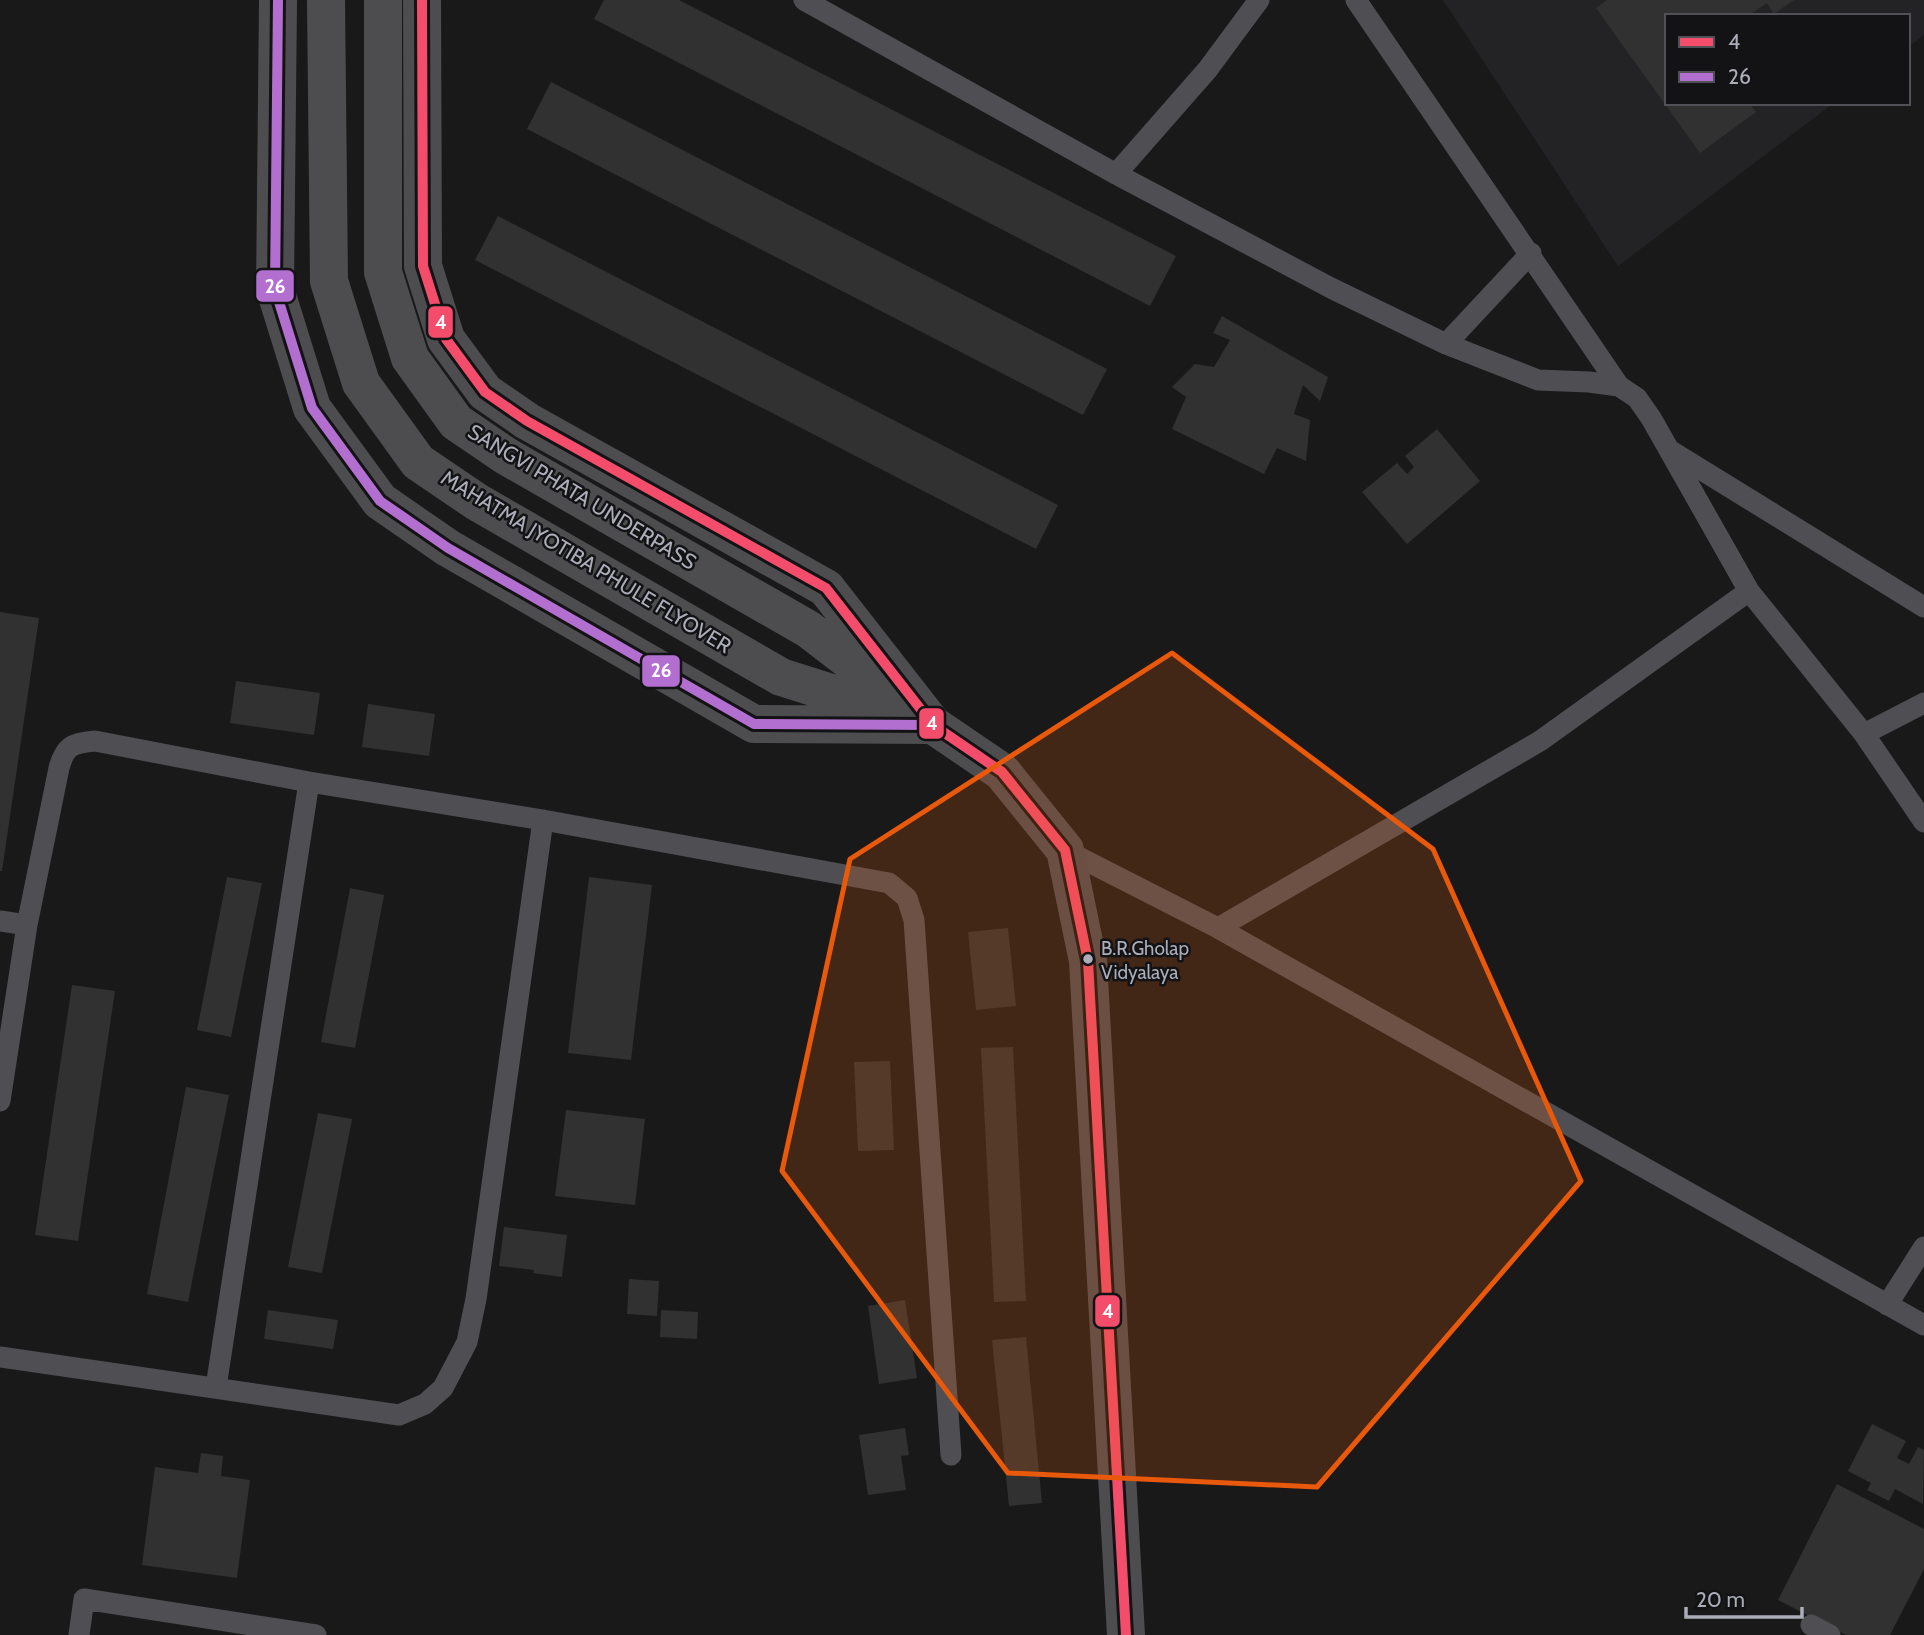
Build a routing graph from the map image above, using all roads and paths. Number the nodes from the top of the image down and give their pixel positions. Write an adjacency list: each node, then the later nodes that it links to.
1 (278, 0): 16 (main road)
2 (326, 0): 16 (main road, MAHATMA JYOTIBA PHULE FLYOVER)
3 (383, 0): 16 (main road, SANGVI PHATA UNDERPASS)
4 (422, 0): 16 (main road)
5 (804, 0): 8 (lane)
6 (1259, 0): 8 (lane)
7 (1356, 0): 9 (lane)
8 (1116, 174): 10 (lane)
9 (1531, 253): 10 (lane); 11 (lane)
10 (1446, 344): 11 (lane)
11 (1619, 386): 12 (lane)
12 (1669, 450): 13 (lane); 14 (lane)
13 (1749, 591): 17 (lane); 24 (lane)
14 (1924, 607)
15 (1924, 703): 17 (lane)
16 (933, 725): 21 (main road)
17 (1864, 734): 20 (lane)
18 (309, 782): 19 (lane); 23 (lane); 30 (lane)
19 (543, 820): 30 (lane); 31 (lane)
20 (1924, 822)
21 (1065, 850): 24 (lane); 35 (main road)
22 (0, 921): 23 (lane)
23 (27, 925): 25 (lane)
24 (1218, 928): 27 (lane)
25 (0, 1101)
26 (1924, 1247): 27 (lane)
27 (1886, 1305): 28 (lane)
28 (1924, 1325)
29 (0, 1357): 30 (lane)
30 (216, 1387)
31 (951, 1455)
32 (219, 1627): 33 (lane); 34 (lane)
33 (79, 1635)
34 (316, 1635)
35 (1126, 1635)

